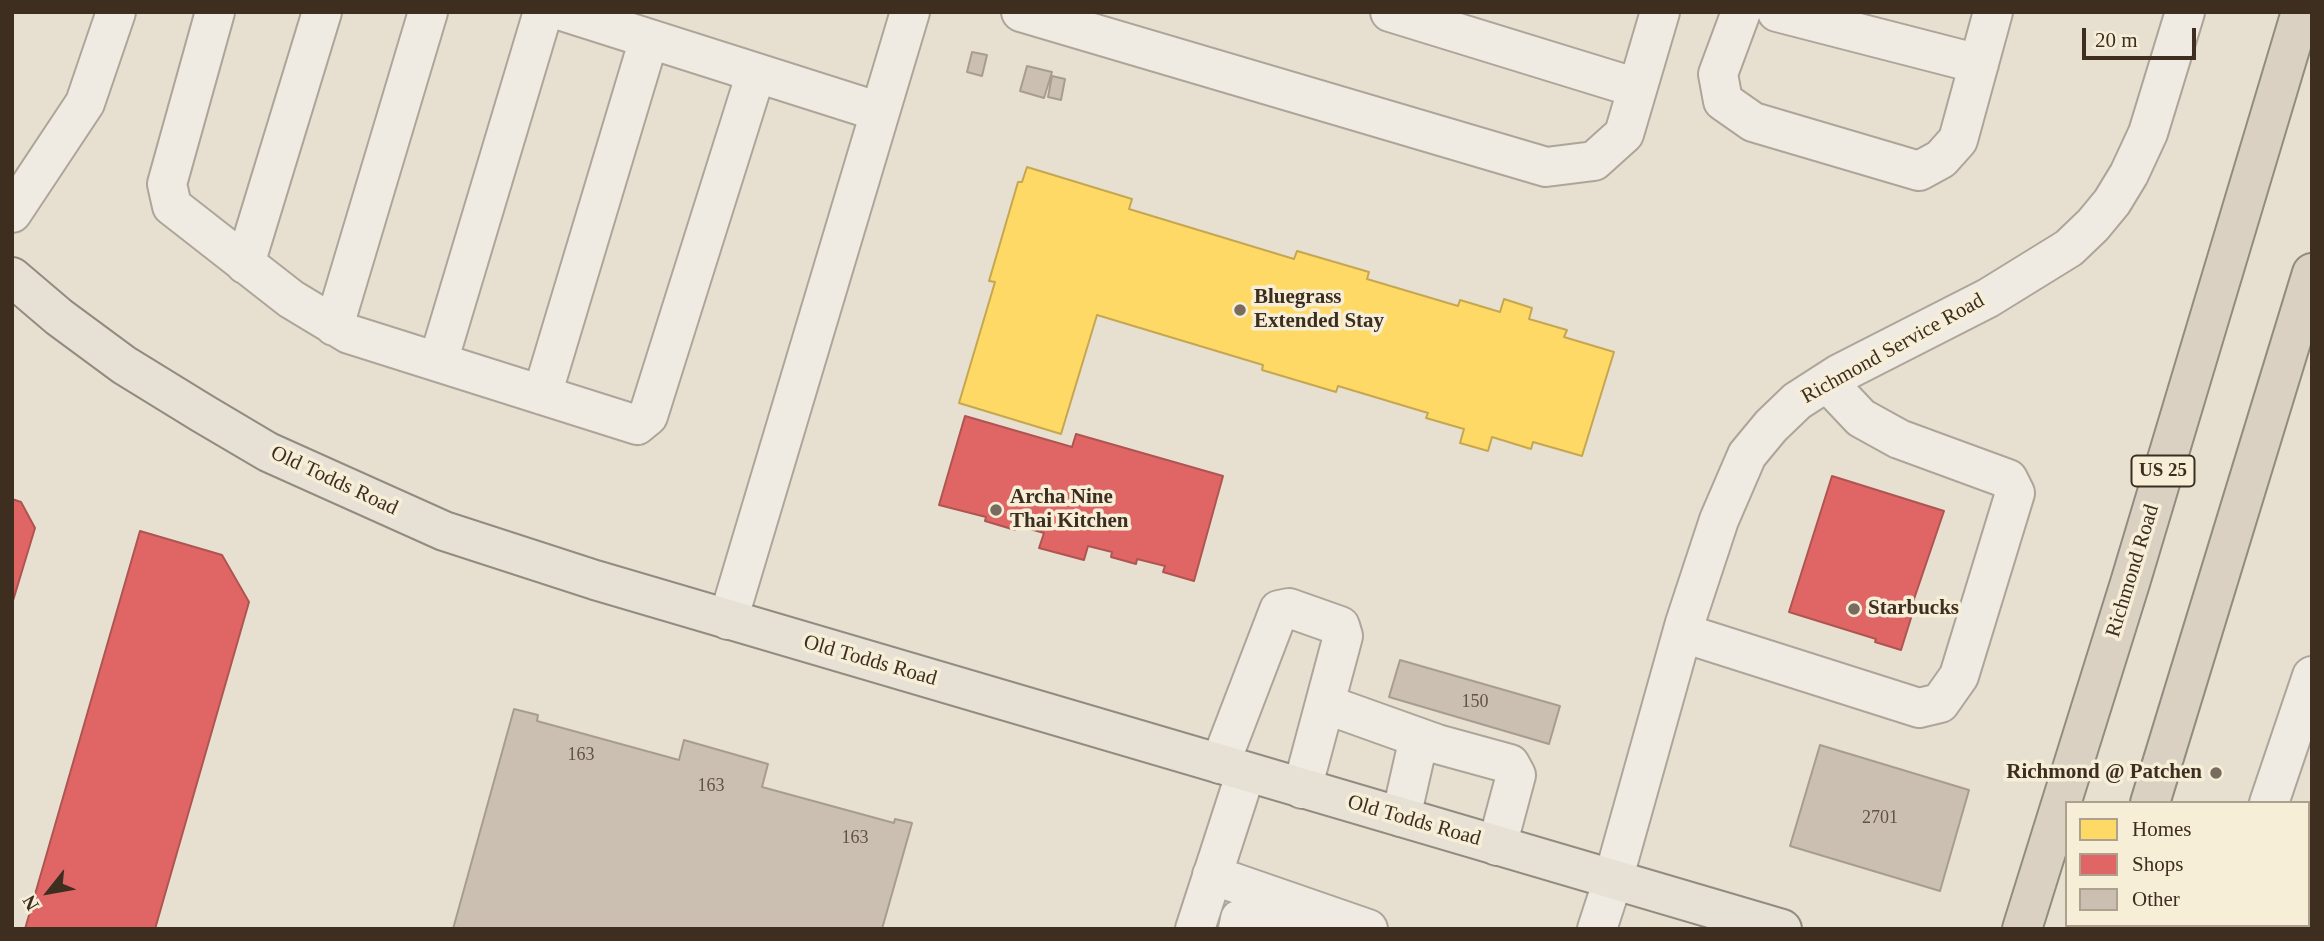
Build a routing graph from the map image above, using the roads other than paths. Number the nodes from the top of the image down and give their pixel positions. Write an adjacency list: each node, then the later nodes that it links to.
1 (116, 12): 21 (street)
2 (215, 12): 22 (street)
3 (322, 12): 22 (street)
4 (428, 12): 25 (street)
5 (543, 12): 26 (street)
6 (565, 12): 16 (street)
7 (910, 12): 20 (street)
8 (1021, 12): 19 (street)
9 (1390, 12): 19 (street)
10 (1660, 12): 19 (street)
11 (1741, 12): 17 (street)
12 (1777, 12): 17 (street)
13 (1993, 12): 17 (street)
14 (2185, 12): 27 (street, Richmond Service Road)
15 (2301, 12): 48 (highway, Richmond Road / US 25)
16 (649, 39): 18 (street); 28 (street)
17 (1979, 64)
18 (756, 73): 20 (street); 28 (street)
19 (1637, 88)
20 (880, 112): 29 (street)
21 (12, 213)
22 (245, 264): 25 (street)
23 (2312, 273): 36 (highway)
24 (12, 277): 29 (main road, Old Todds Road)
25 (334, 326): 26 (street)
26 (438, 362): 28 (street)
27 (1827, 382): 30 (street, Richmond Service Road); 30 (street)
28 (542, 395)
29 (728, 620): 34 (main road, Old Todds Road)
30 (1683, 633): 41 (street, Richmond Service Road)
31 (2312, 676): 37 (street)
32 (1325, 705): 33 (street); 34 (street); 35 (street)
33 (1419, 738): 38 (street); 39 (street)
34 (1233, 768): 35 (main road, Old Todds Road); 40 (street)
35 (1302, 789): 38 (main road, Old Todds Road)
36 (2151, 801)
37 (2270, 801)
38 (1401, 817): 39 (main road, Old Todds Road)
39 (1497, 846): 41 (main road, Old Todds Road)
40 (1212, 875): 42 (street); 45 (street)
41 (1614, 880): 46 (street, Richmond Service Road); 47 (main road, Old Todds Road)
42 (1195, 929)
43 (1238, 929): 44 (street)
44 (1305, 929)
45 (1367, 929)
46 (1597, 929)
47 (1782, 929)
48 (2022, 929)

